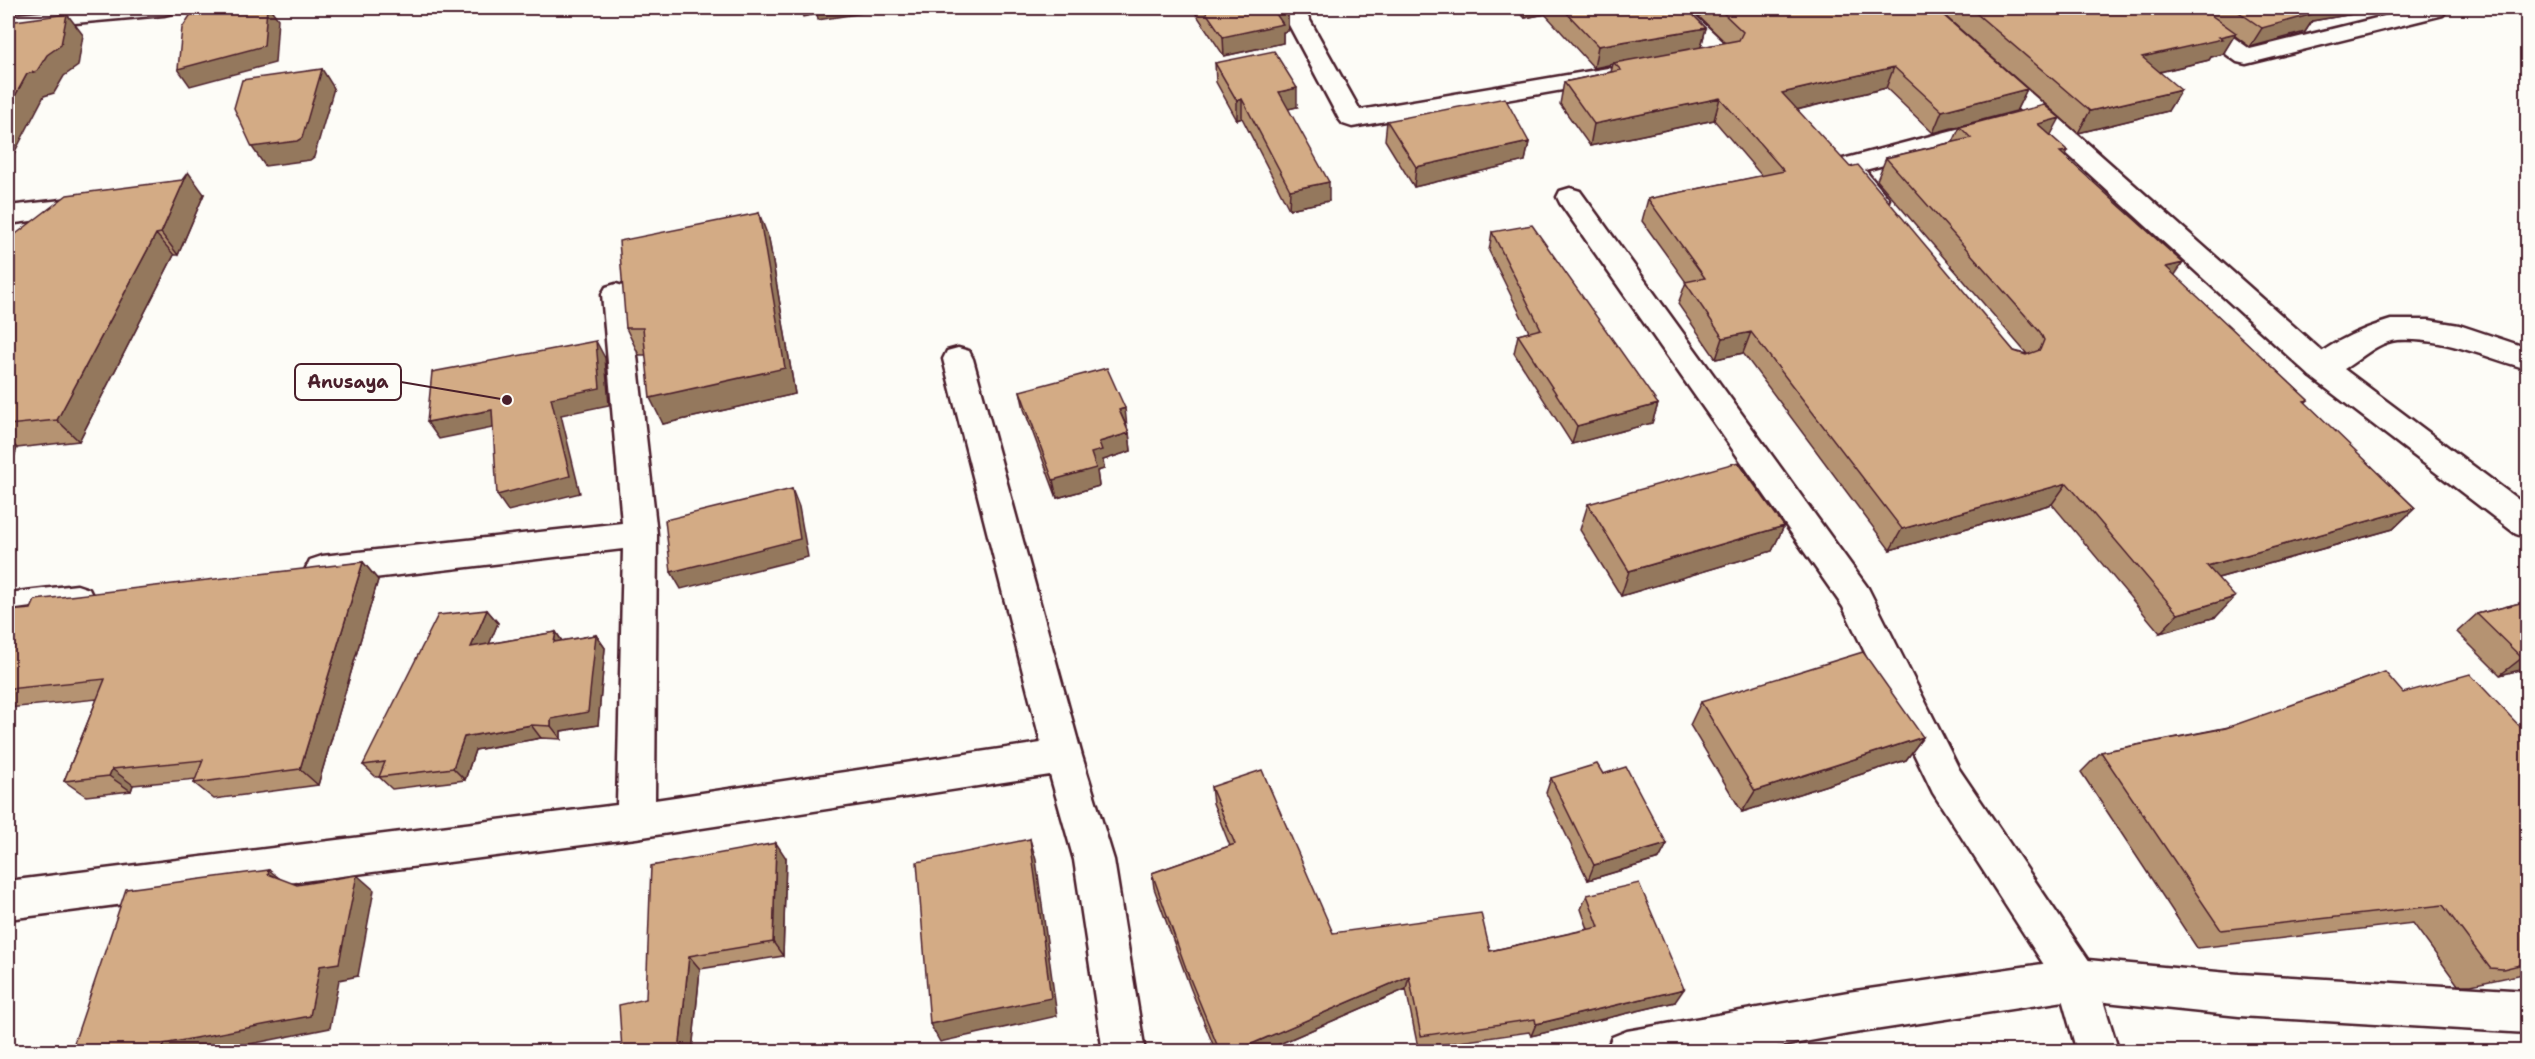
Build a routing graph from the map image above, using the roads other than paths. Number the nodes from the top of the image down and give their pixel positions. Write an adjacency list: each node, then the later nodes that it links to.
1 (164, 8): 6 (street)
2 (1292, 8): 9 (street)
3 (1674, 8): 8 (street)
4 (2176, 8): 5 (street)
5 (2435, 10)
6 (8, 22)
7 (1971, 54): 10 (street)
8 (1677, 63)
9 (1630, 71)
10 (2040, 115): 14 (street); 18 (street)
11 (1570, 197): 27 (street)
12 (110, 203): 13 (street)
13 (8, 215)
14 (1893, 219)
15 (616, 294): 20 (street)
16 (958, 359): 24 (street)
17 (2528, 359): 18 (street)
18 (2321, 368): 19 (street)
19 (2528, 525)
20 (640, 534): 21 (street); 25 (street)
21 (289, 574)
22 (101, 596): 23 (street)
23 (8, 607)
24 (1063, 756): 25 (street); 29 (street)
25 (636, 820): 26 (street)
26 (8, 900)
27 (2077, 979): 28 (street); 30 (street); 31 (street)
28 (2528, 1012)
29 (1124, 1052)
30 (1627, 1052)
31 (2098, 1052)

